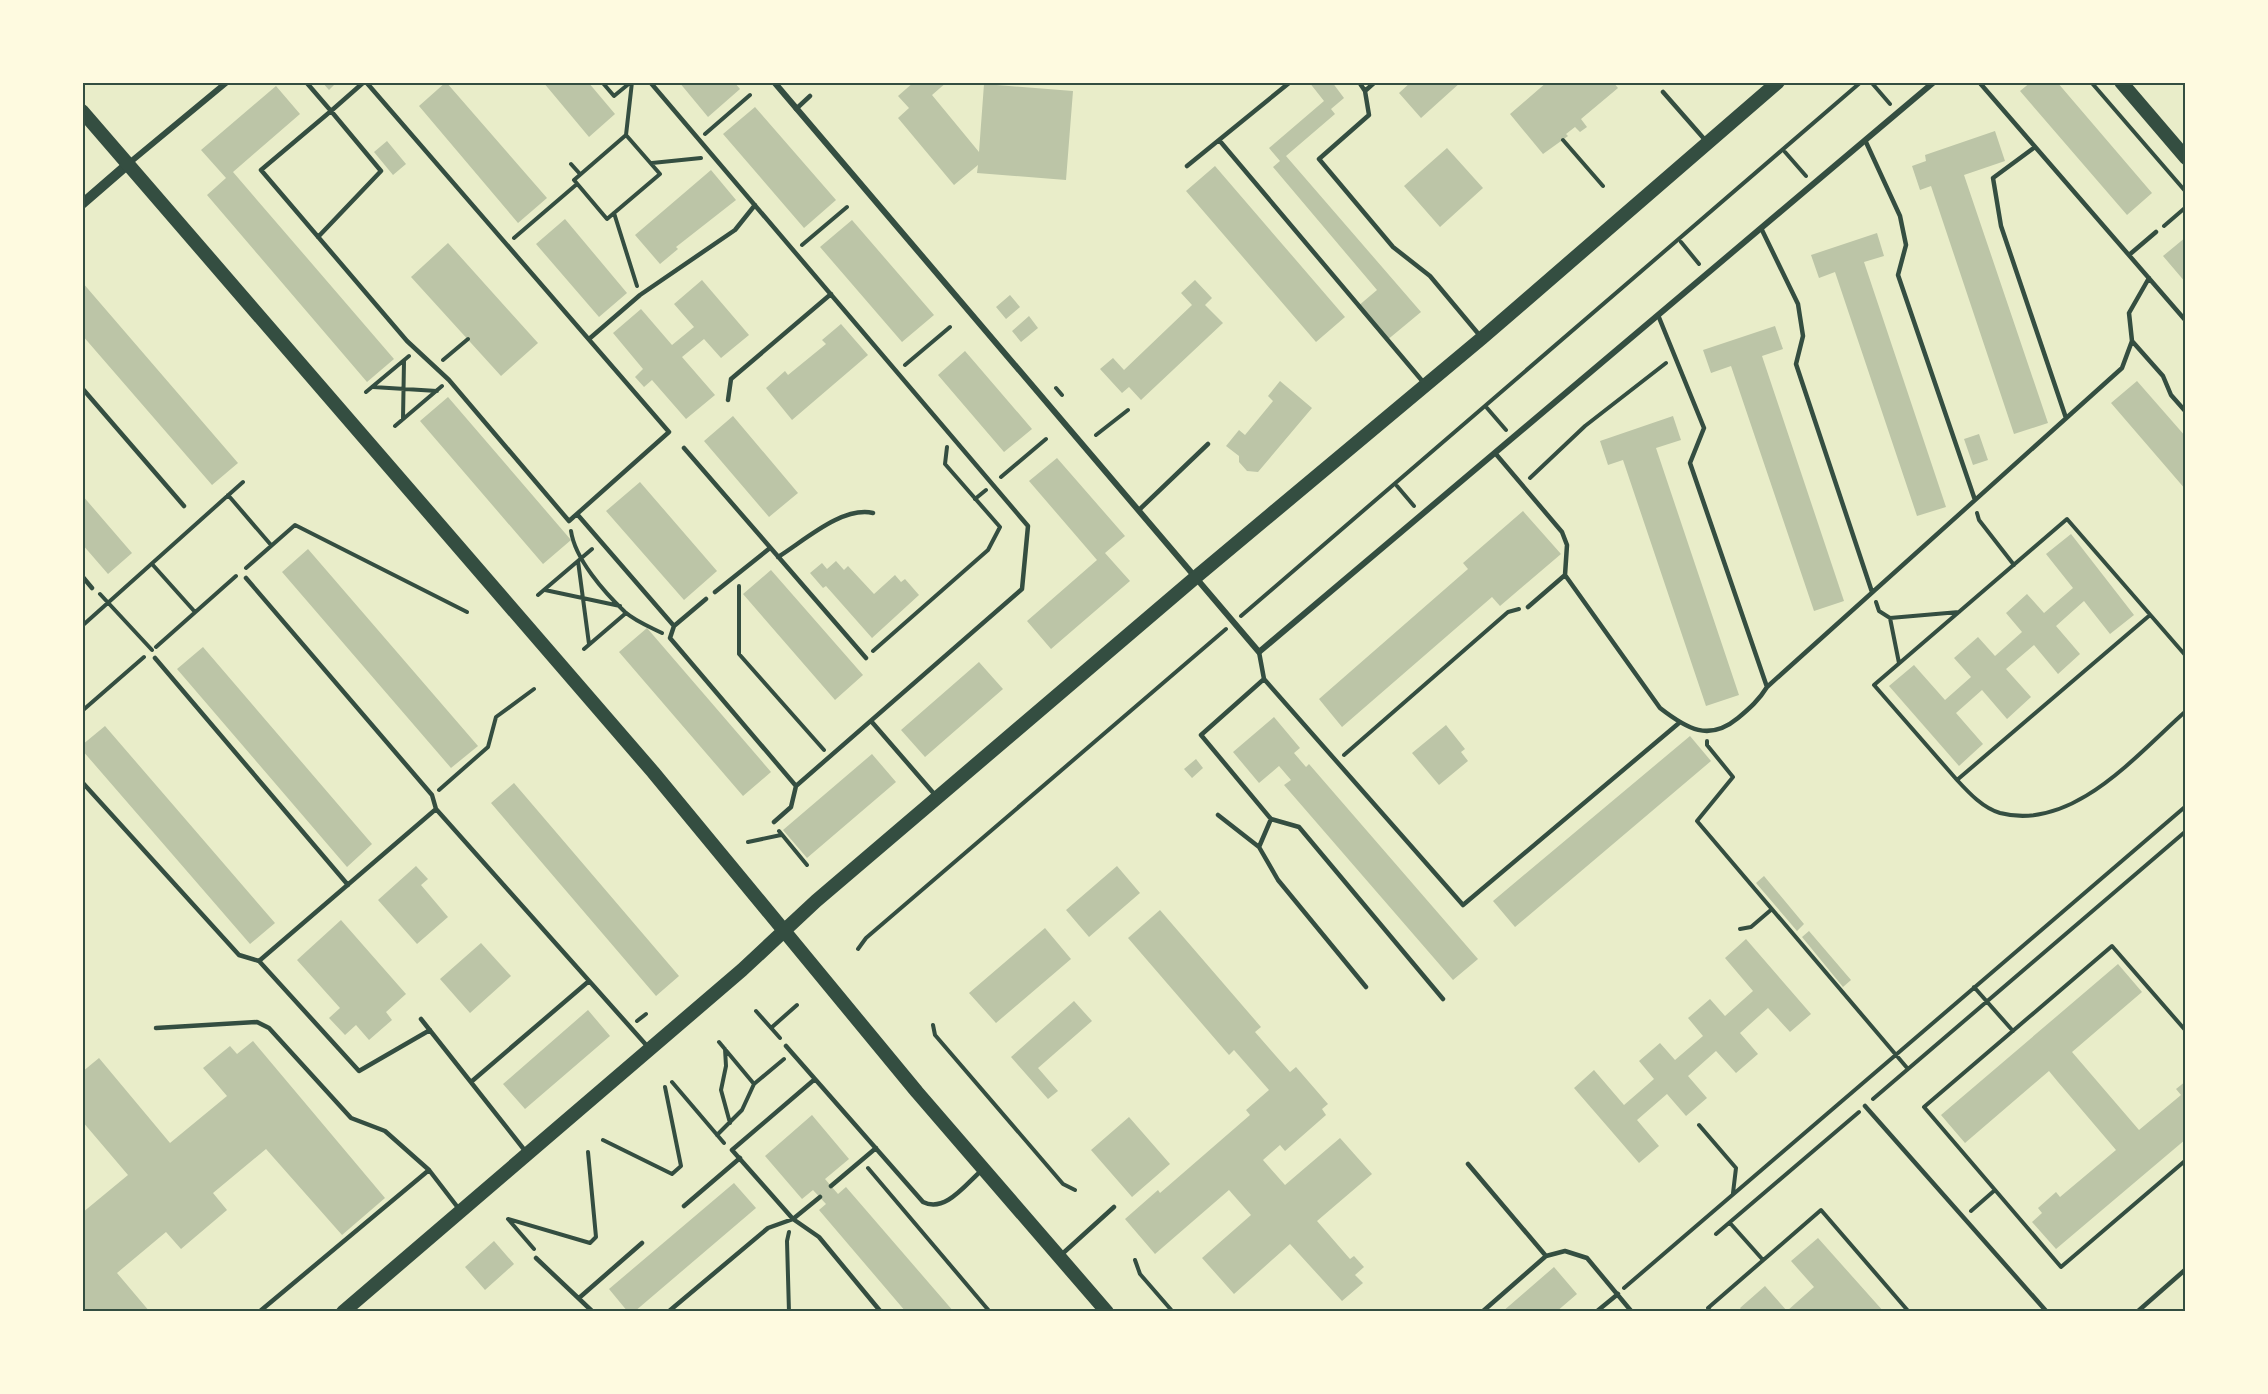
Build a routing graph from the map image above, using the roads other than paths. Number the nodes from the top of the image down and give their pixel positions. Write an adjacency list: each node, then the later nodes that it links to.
1 (227, 82): 24 (street)
2 (306, 82): 18 (lane)
3 (365, 82): 18 (lane); 37 (lane)
4 (650, 82): 27 (lane)
5 (774, 82): 16 (street)
6 (1359, 82): 13 (lane)
7 (1375, 82): 13 (lane)
8 (1778, 82): 21 (main road)
9 (1934, 82): 20 (street)
10 (1979, 82): 22 (lane)
11 (2121, 82): 23 (main road)
12 (1289, 83): 19 (lane)
13 (1365, 91): 36 (lane)
14 (1664, 92): 21 (lane)
15 (810, 96): 16 (lane)
16 (796, 109): 49 (street)
17 (82, 111): 24 (main road)
18 (330, 111): 30 (lane); 30 (lane)
19 (1219, 140): 25 (lane); 39 (lane)
20 (1866, 140): 28 (street); 47 (lane)
21 (1708, 143): 36 (main road)
22 (2035, 147): 31 (lane); 43 (lane)
23 (2186, 158)
24 (127, 165): 26 (street); 80 (main road)
25 (1187, 166)
26 (82, 204)
27 (755, 205): 33 (lane); 37 (lane)
28 (1761, 228): 34 (street); 60 (lane)
29 (2156, 232): 31 (lane)
30 (318, 237): 51 (lane)
31 (2129, 255): 32 (lane)
32 (2149, 279): 35 (lane); 38 (lane)
33 (831, 294): 41 (lane); 69 (lane)
34 (1658, 315): 46 (street); 68 (lane)
35 (2186, 321)
36 (1482, 338): 39 (main road)
37 (589, 339): 51 (lane)
38 (2132, 341): 42 (lane); 43 (lane)
39 (1426, 385): 56 (main road)
40 (82, 388): 48 (lane)
41 (728, 400)
42 (2186, 412)
43 (2066, 418): 47 (lane)
44 (1208, 444): 49 (lane)
45 (684, 448): 52 (lane)
46 (1495, 453): 54 (lane); 64 (street)
47 (1975, 500): 60 (lane)
48 (184, 506)
49 (1138, 510): 56 (street)
50 (873, 513): 53 (lane)
51 (577, 514): 63 (lane)
52 (770, 548): 53 (lane); 59 (lane)
53 (778, 557): 66 (lane)
54 (1565, 575): 62 (lane); 70 (lane)
55 (82, 576): 58 (lane)
56 (1196, 577): 64 (street); 73 (main road)
57 (246, 578): 74 (lane)
58 (92, 588)
59 (715, 592)
60 (1872, 592): 68 (lane)
61 (706, 599): 63 (lane)
62 (1528, 607)
63 (674, 626): 72 (lane)
64 (1259, 652): 67 (lane)
65 (155, 658): 79 (lane)
66 (866, 658)
67 (1264, 679): 70 (lane); 76 (lane)
68 (1767, 687): 70 (lane)
69 (871, 721): 72 (lane); 73 (lane)
70 (1679, 723)
71 (82, 782): 81 (lane)
72 (796, 786): 77 (lane)
73 (938, 797): 80 (main road)
74 (436, 808): 79 (lane); 82 (lane)
75 (1218, 815): 78 (lane)
76 (1271, 819): 78 (lane); 84 (lane)
77 (774, 822)
78 (1259, 847): 83 (lane)
79 (348, 885): 81 (lane)
80 (785, 930): 89 (main road); 98 (main road)
81 (259, 961): 87 (lane)
82 (589, 981): 89 (lane); 91 (lane)
83 (1365, 987)
84 (1443, 999)
85 (421, 1019): 87 (lane)
86 (156, 1028): 97 (lane)
87 (430, 1030): 91 (lane)
88 (786, 1046): 90 (lane)
89 (650, 1049): 94 (main road)
90 (815, 1079): 93 (lane); 95 (lane)
91 (471, 1082): 94 (lane)
92 (1865, 1106): 121 (lane)
93 (876, 1148): 98 (lane); 99 (lane)
94 (527, 1154): 103 (main road)
95 (740, 1158): 101 (lane); 104 (lane)
96 (1468, 1164): 106 (lane)
97 (429, 1170): 103 (lane); 112 (lane)
98 (983, 1170): 107 (main road)
99 (831, 1186)
100 (819, 1197): 104 (lane)
101 (684, 1206)
102 (1114, 1207): 107 (lane)
103 (461, 1211): 113 (main road)
104 (794, 1219): 115 (lane); 116 (lane)
105 (642, 1243): 111 (lane)
106 (1546, 1256): 110 (lane); 118 (lane)
107 (1059, 1257): 117 (main road)
108 (537, 1258): 111 (lane)
109 (2186, 1269): 122 (lane)
110 (1618, 1293): 119 (lane); 120 (lane)
111 (579, 1298): 114 (lane)
112 (259, 1311)
113 (343, 1311)
114 (593, 1311)
115 (669, 1311)
116 (881, 1311)
117 (1107, 1311)
118 (1482, 1311)
119 (1596, 1311)
120 (1632, 1311)
121 (2046, 1311)
122 (2137, 1311)

